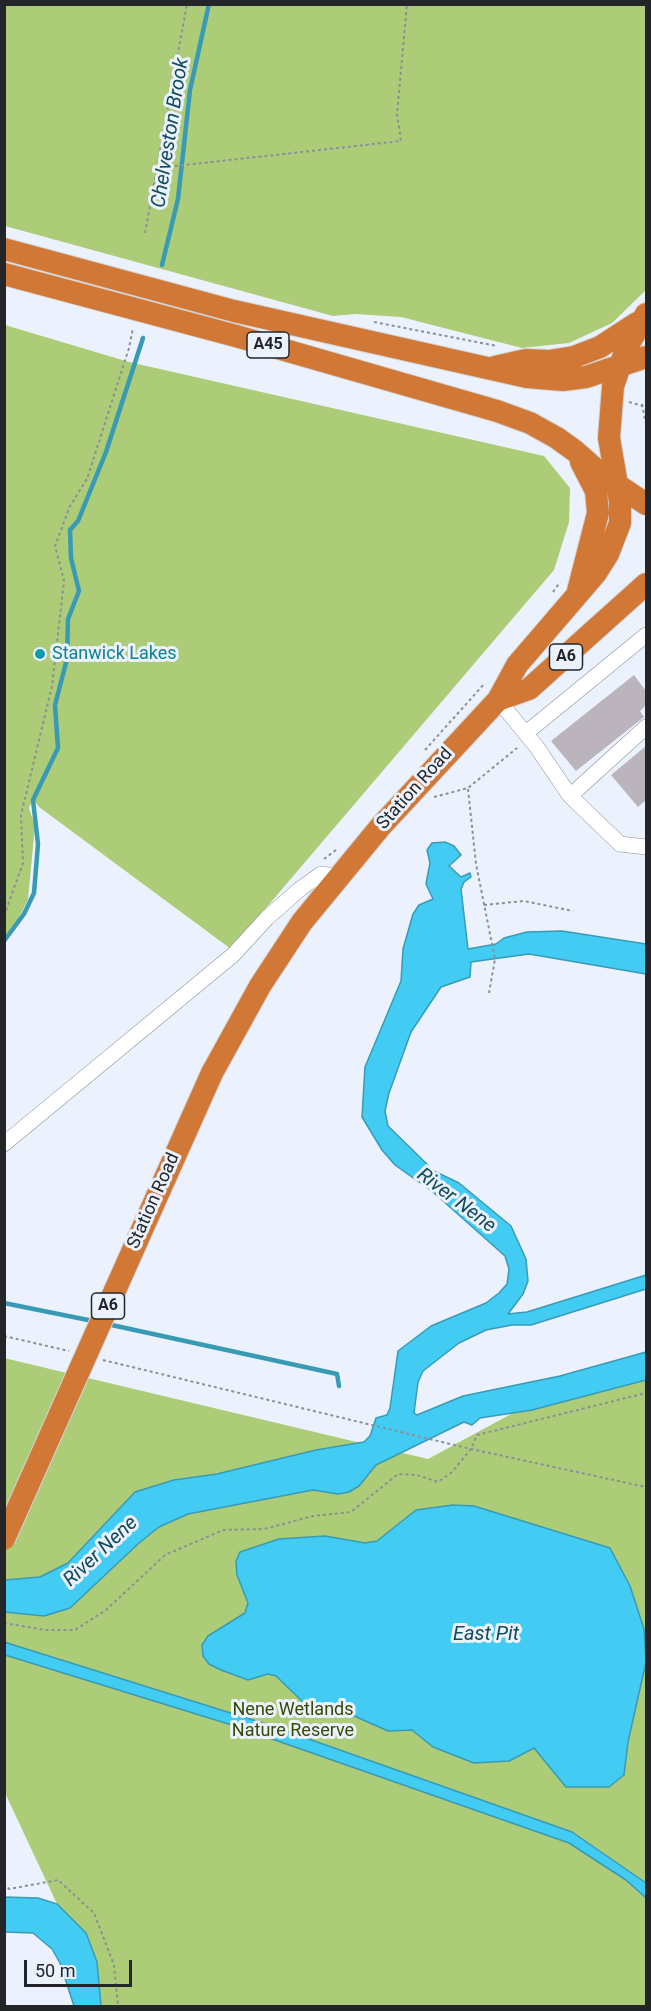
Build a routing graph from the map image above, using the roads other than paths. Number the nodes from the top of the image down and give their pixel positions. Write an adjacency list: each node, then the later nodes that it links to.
1 (4, 249): 5 (highway, A45)
2 (4, 274): 7 (highway, A45)
3 (644, 317): 5 (highway, A45); 6 (highway, Station Road)
4 (645, 359): 6 (highway)
5 (491, 368): 6 (highway, A45)
6 (618, 368): 8 (highway, Station Road)
7 (576, 451): 8 (highway, A45); 10 (highway, A6)
8 (617, 485): 9 (highway); 10 (highway, Station Road / A6)
9 (646, 504)
10 (571, 584): 13 (highway, Station Road / A6)
11 (646, 584): 13 (highway, Station Road / A6)
12 (646, 635): 15 (street)
13 (498, 700): 15 (street); 18 (highway, Station Road / A6)
14 (646, 727): 16 (street)
15 (528, 736): 16 (street)
16 (570, 796): 17 (street)
17 (646, 847)
18 (335, 881): 19 (street); 20 (highway, Station Road / A6, bridge)
19 (4, 1144)
20 (4, 1539)

